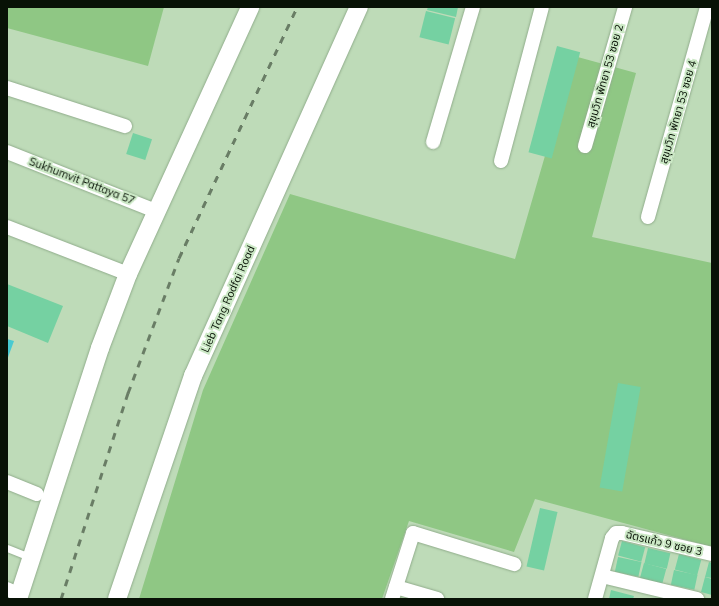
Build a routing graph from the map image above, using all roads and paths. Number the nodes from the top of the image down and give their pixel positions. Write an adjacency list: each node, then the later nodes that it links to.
1 (250, 7): 13 (street)
2 (359, 7): 26 (street, Lieb Tang Rodfai Road)
3 (473, 7): 9 (street)
4 (542, 7): 12 (street)
5 (625, 7): 10 (street, สุขุมวิท พัทยา 53 ซอย 2)
6 (707, 7): 14 (street, สุขุมวิท พัทยา 53 ซอย 4)
7 (7, 88): 8 (street)
8 (125, 126)
9 (433, 142)
10 (585, 146)
11 (7, 152): 13 (street, Sukhumvit Pattaya 57)
12 (501, 161)
13 (156, 211): 16 (street)
14 (648, 217)
15 (7, 227): 16 (street)
16 (128, 274): 21 (street)
17 (7, 482): 18 (street)
18 (37, 494)
19 (7, 548): 21 (lane)
20 (712, 554): 23 (street, ฉัตรแก้ว 9 ซอย 3)
21 (32, 558): 25 (street)
22 (514, 564): 24 (street)
23 (602, 576): 28 (street); 29 (street)
24 (394, 593): 27 (street)
25 (15, 594)
26 (116, 599)
27 (437, 599)
28 (595, 599)
29 (697, 599)

